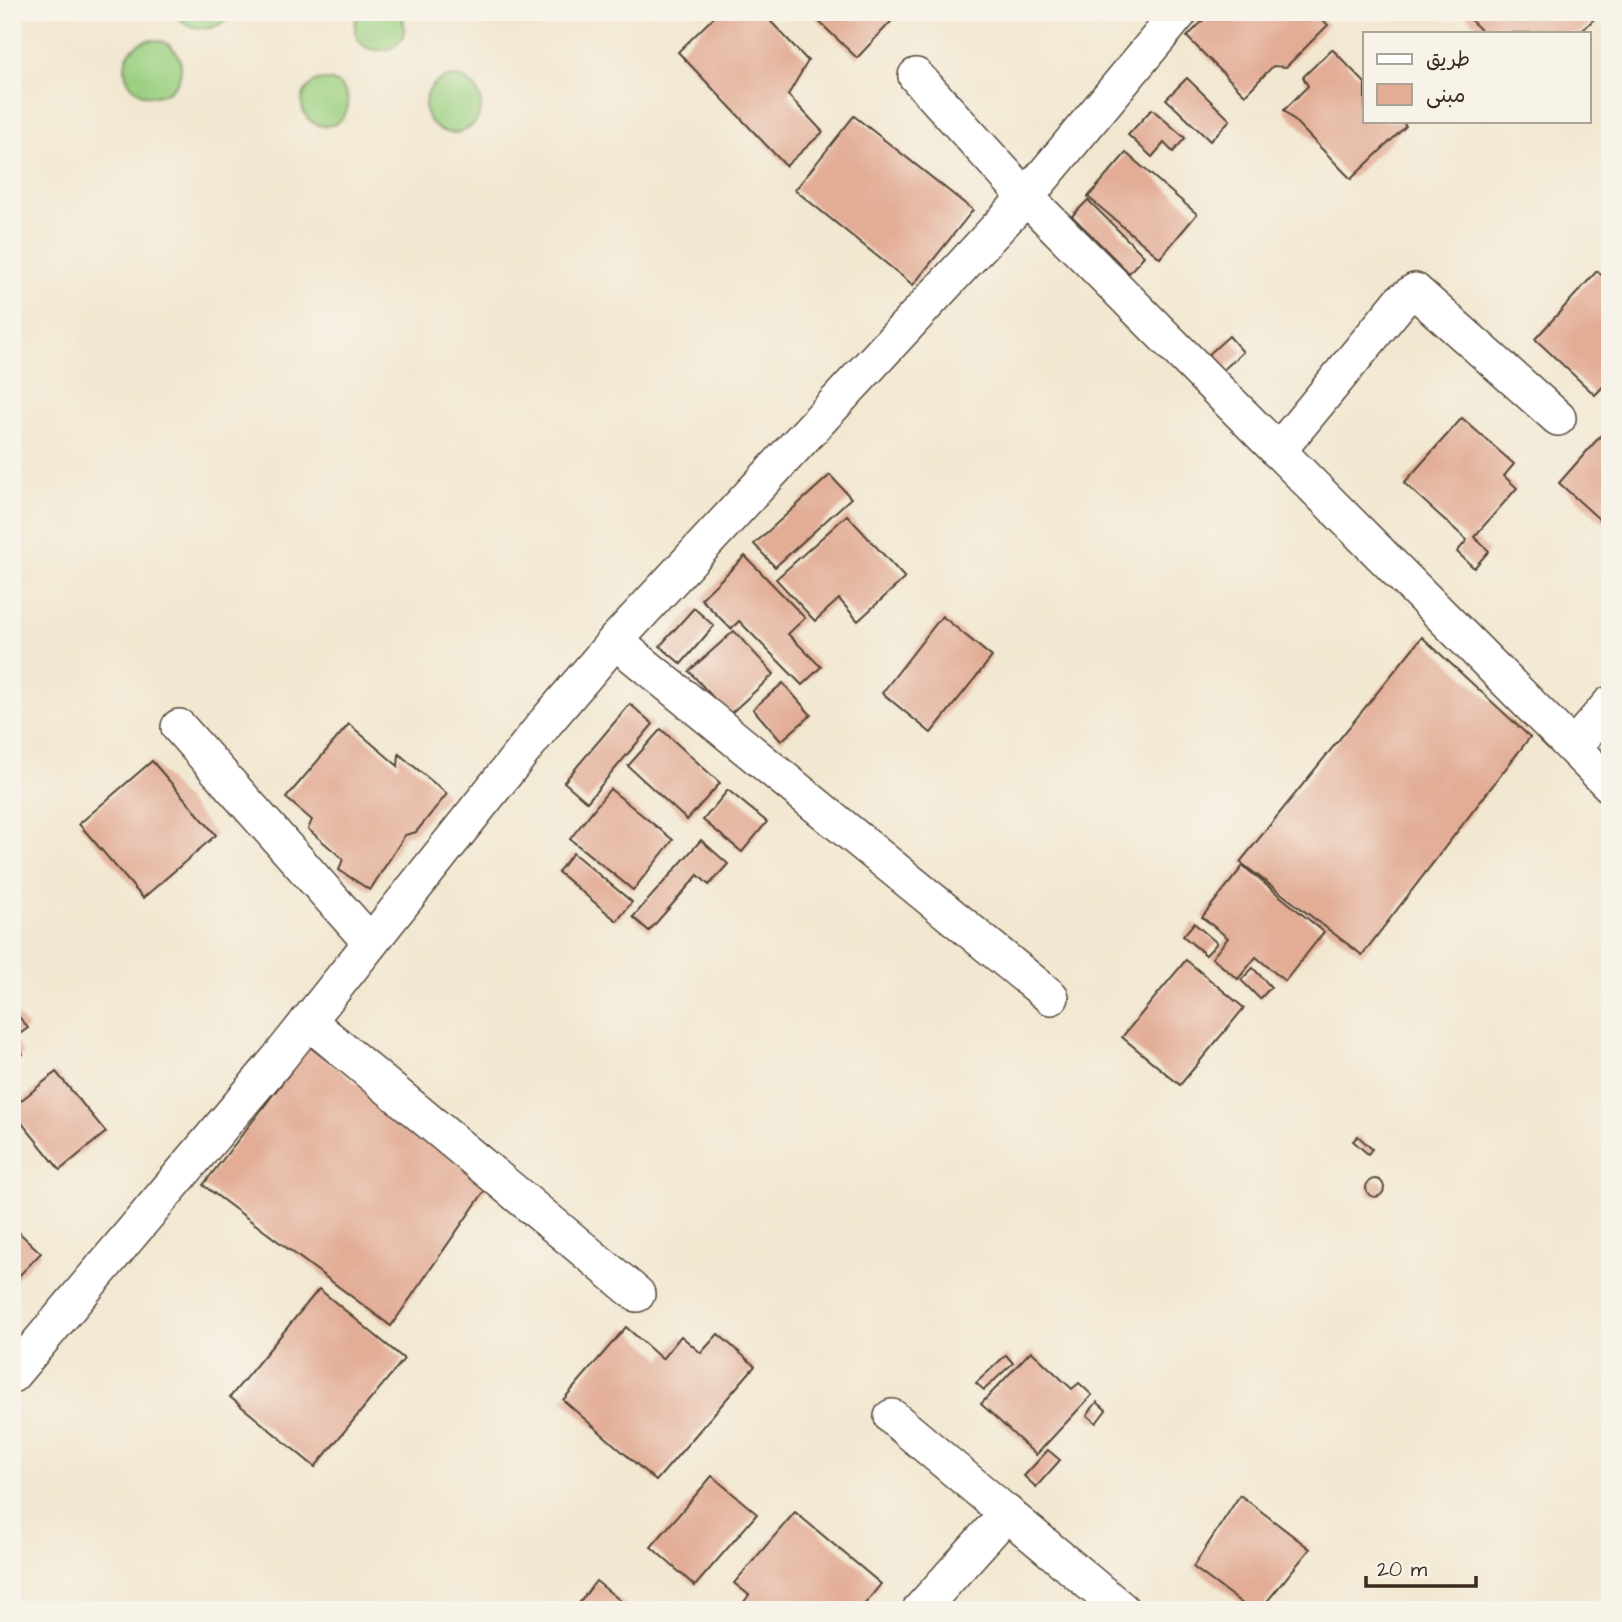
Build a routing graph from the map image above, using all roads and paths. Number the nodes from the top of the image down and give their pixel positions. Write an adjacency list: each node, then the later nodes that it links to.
1 (1180, 12): 3 (street)
2 (916, 76): 3 (street)
3 (1026, 197): 5 (street); 6 (street)
4 (1558, 418): 5 (street)
5 (1278, 451): 9 (street)
6 (615, 641): 11 (street); 12 (street)
7 (1610, 704): 9 (street)
8 (179, 727): 11 (street)
9 (1573, 747): 10 (street)
10 (1610, 785)
11 (370, 942): 13 (street)
12 (1051, 997)
13 (308, 1021): 14 (street); 15 (street)
14 (637, 1294)
15 (12, 1375)
16 (892, 1417): 17 (street)
17 (1007, 1513): 18 (street); 19 (street)
18 (920, 1610)
19 (1122, 1610)

